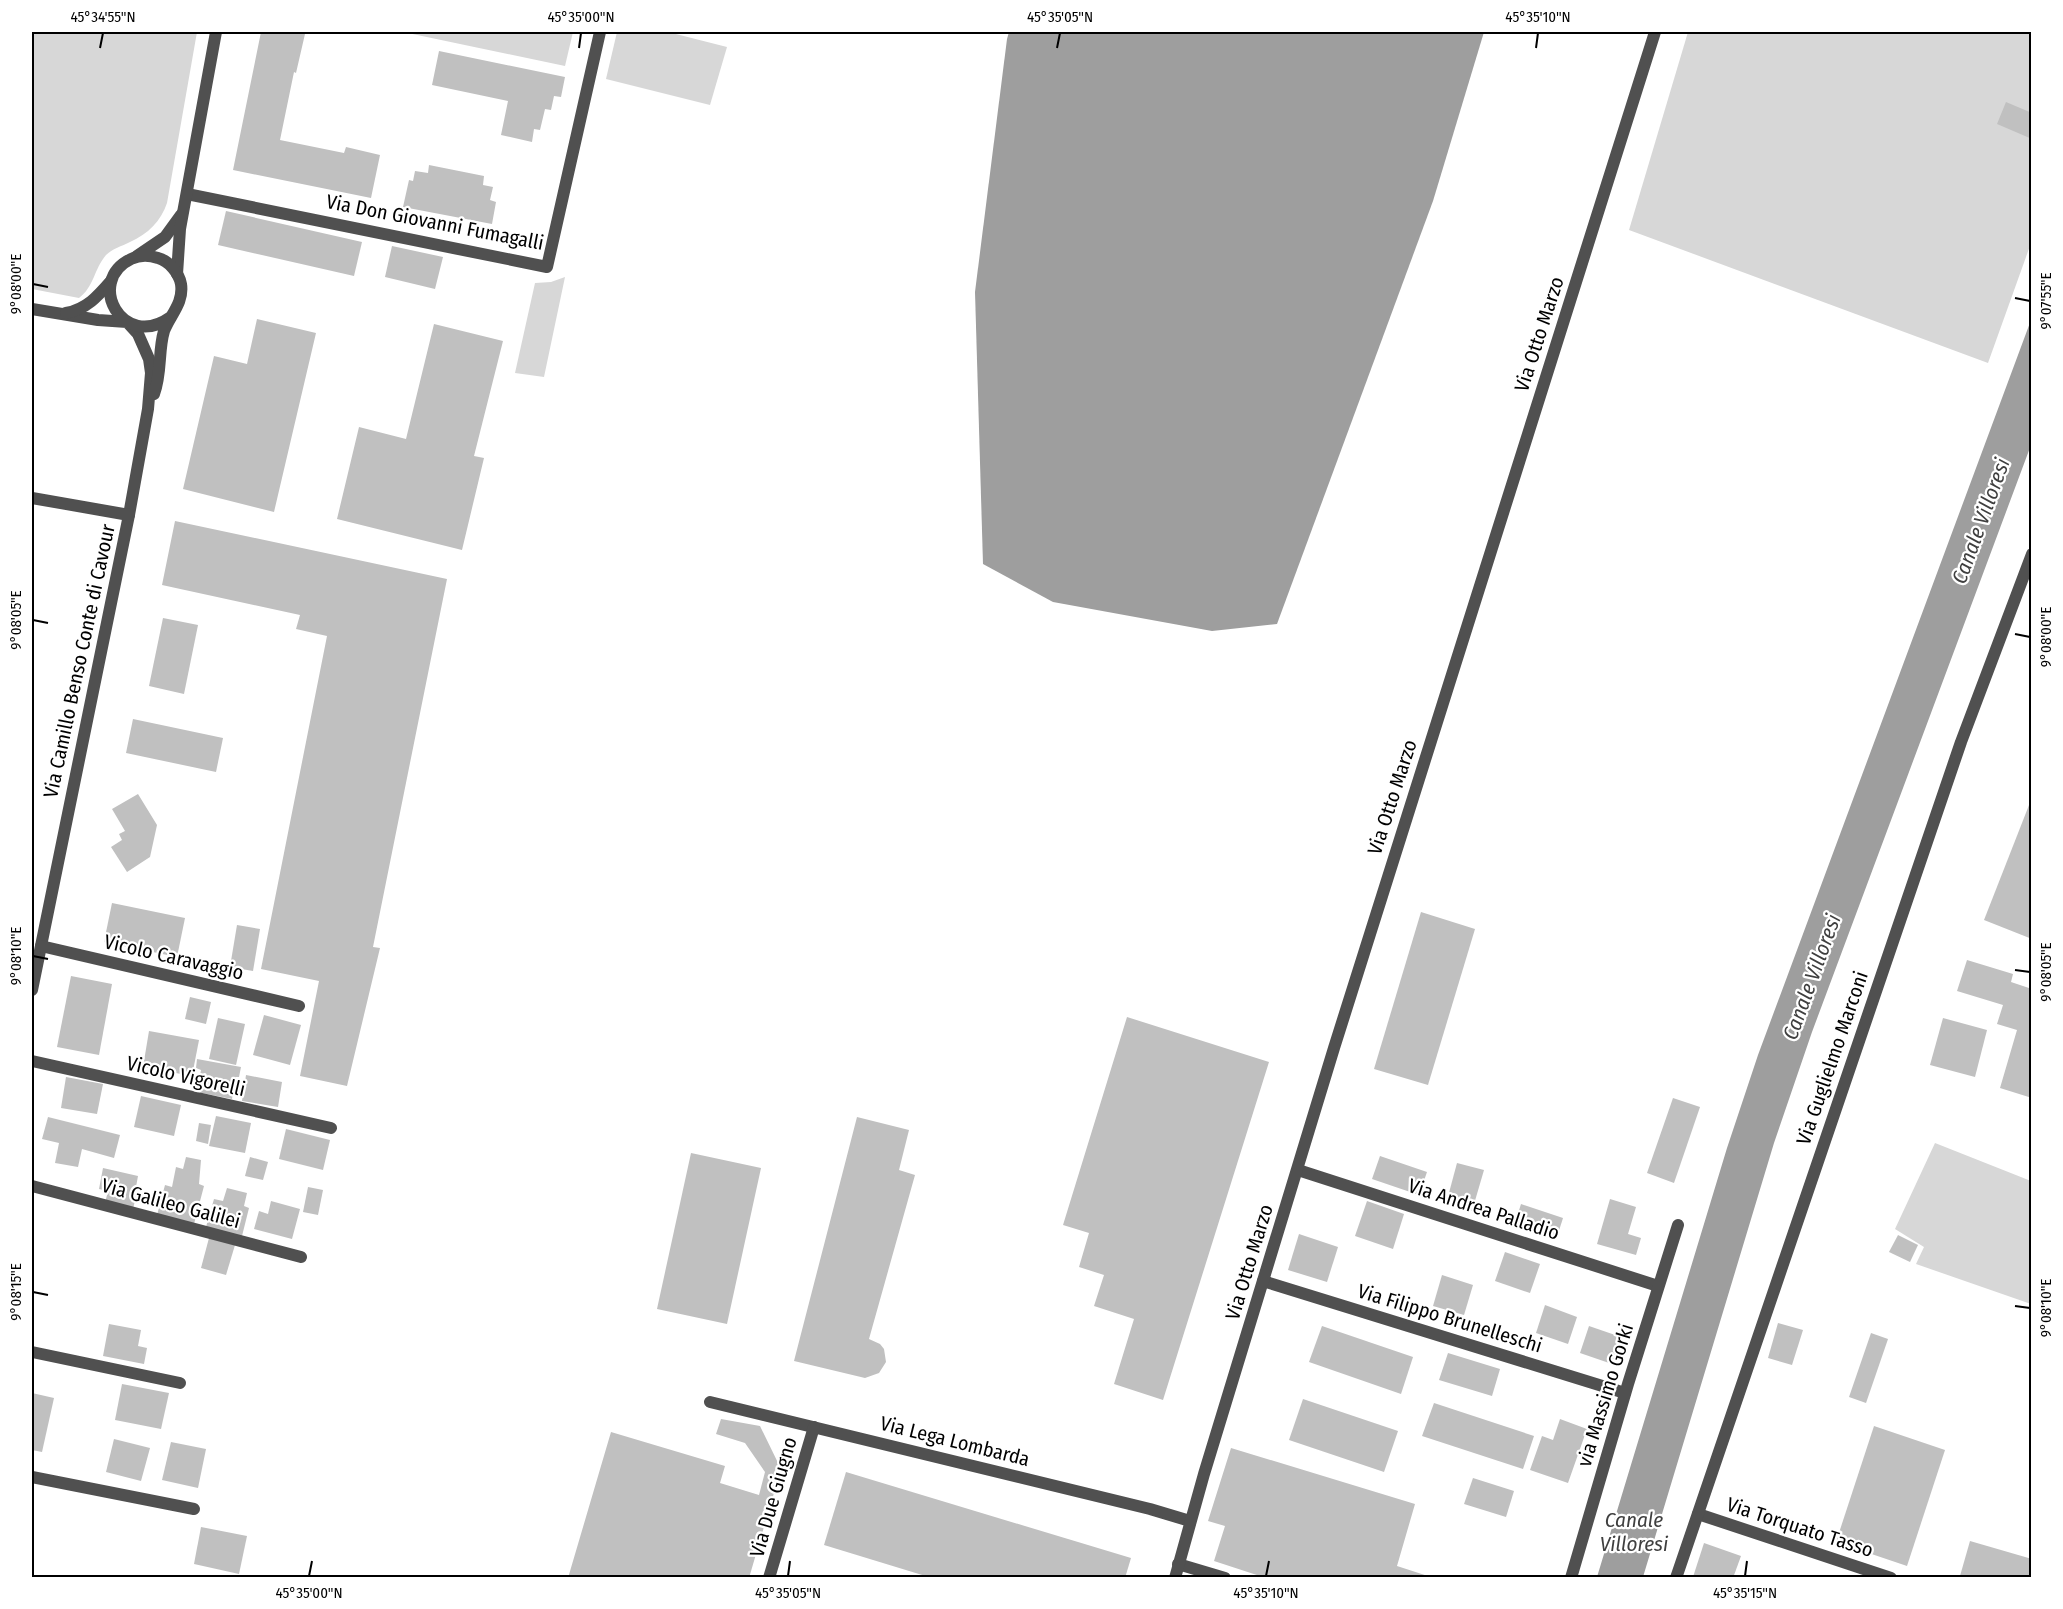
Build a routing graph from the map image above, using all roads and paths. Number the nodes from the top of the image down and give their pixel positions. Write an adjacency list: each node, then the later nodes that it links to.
1 (216, 32): 4 (street)
2 (600, 32): 4 (street, Via Don Giovanni Fumagalli)
3 (1655, 32): 22 (street, Via Otto Marzo)
4 (188, 194): 5 (street)
5 (184, 212): 6 (street); 7 (street)
6 (136, 257): 7 (street); 8 (street)
7 (177, 274): 11 (street)
8 (111, 281): 10 (street); 12 (street)
9 (32, 309): 10 (street)
10 (59, 313): 12 (street)
11 (171, 317): 12 (street); 13 (street, Via Camillo Benso Conte di Cavour)
12 (127, 322): 13 (street, Via Camillo Benso Conte di Cavour)
13 (148, 409): 15 (street, Via Camillo Benso Conte di Cavour)
14 (32, 498): 15 (street)
15 (129, 516): 17 (street, Via Camillo Benso Conte di Cavour)
16 (2031, 554): 35 (street, Via Guglielmo Marconi)
17 (41, 946): 18 (street, Via Camillo Benso Conte di Cavour); 19 (street, Vicolo Caravaggio)
18 (32, 990)
19 (299, 1006)
20 (32, 1061): 21 (street, Vicolo Vigorelli)
21 (331, 1128)
22 (1298, 1170): 26 (street, Via Otto Marzo); 27 (street, Via Andrea Palladio)
23 (32, 1186): 25 (street, Via Galileo Galilei)
24 (1678, 1225): 27 (street, via Massimo Gorki)
25 (301, 1257)
26 (1263, 1281): 30 (street, Via Filippo Brunelleschi); 36 (street, Via Otto Marzo)
27 (1658, 1286): 30 (street, via Massimo Gorki)
28 (32, 1352): 29 (street)
29 (180, 1383)
30 (1625, 1393): 41 (street, via Massimo Gorki)
31 (710, 1402): 32 (street, Via Lega Lombarda)
32 (814, 1427): 36 (street, Via Lega Lombarda); 38 (street, Via Due Giugno)
33 (32, 1478): 34 (street)
34 (194, 1509)
35 (1698, 1514): 42 (street, Via Guglielmo Marconi); 43 (street, Via Torquato Tasso)
36 (1190, 1521): 37 (street, Via Otto Marzo)
37 (1179, 1564): 39 (street, Via Otto Marzo); 40 (street)
38 (770, 1578)
39 (1175, 1578)
40 (1225, 1578)
41 (1571, 1578)
42 (1676, 1578)
43 (1890, 1578)

